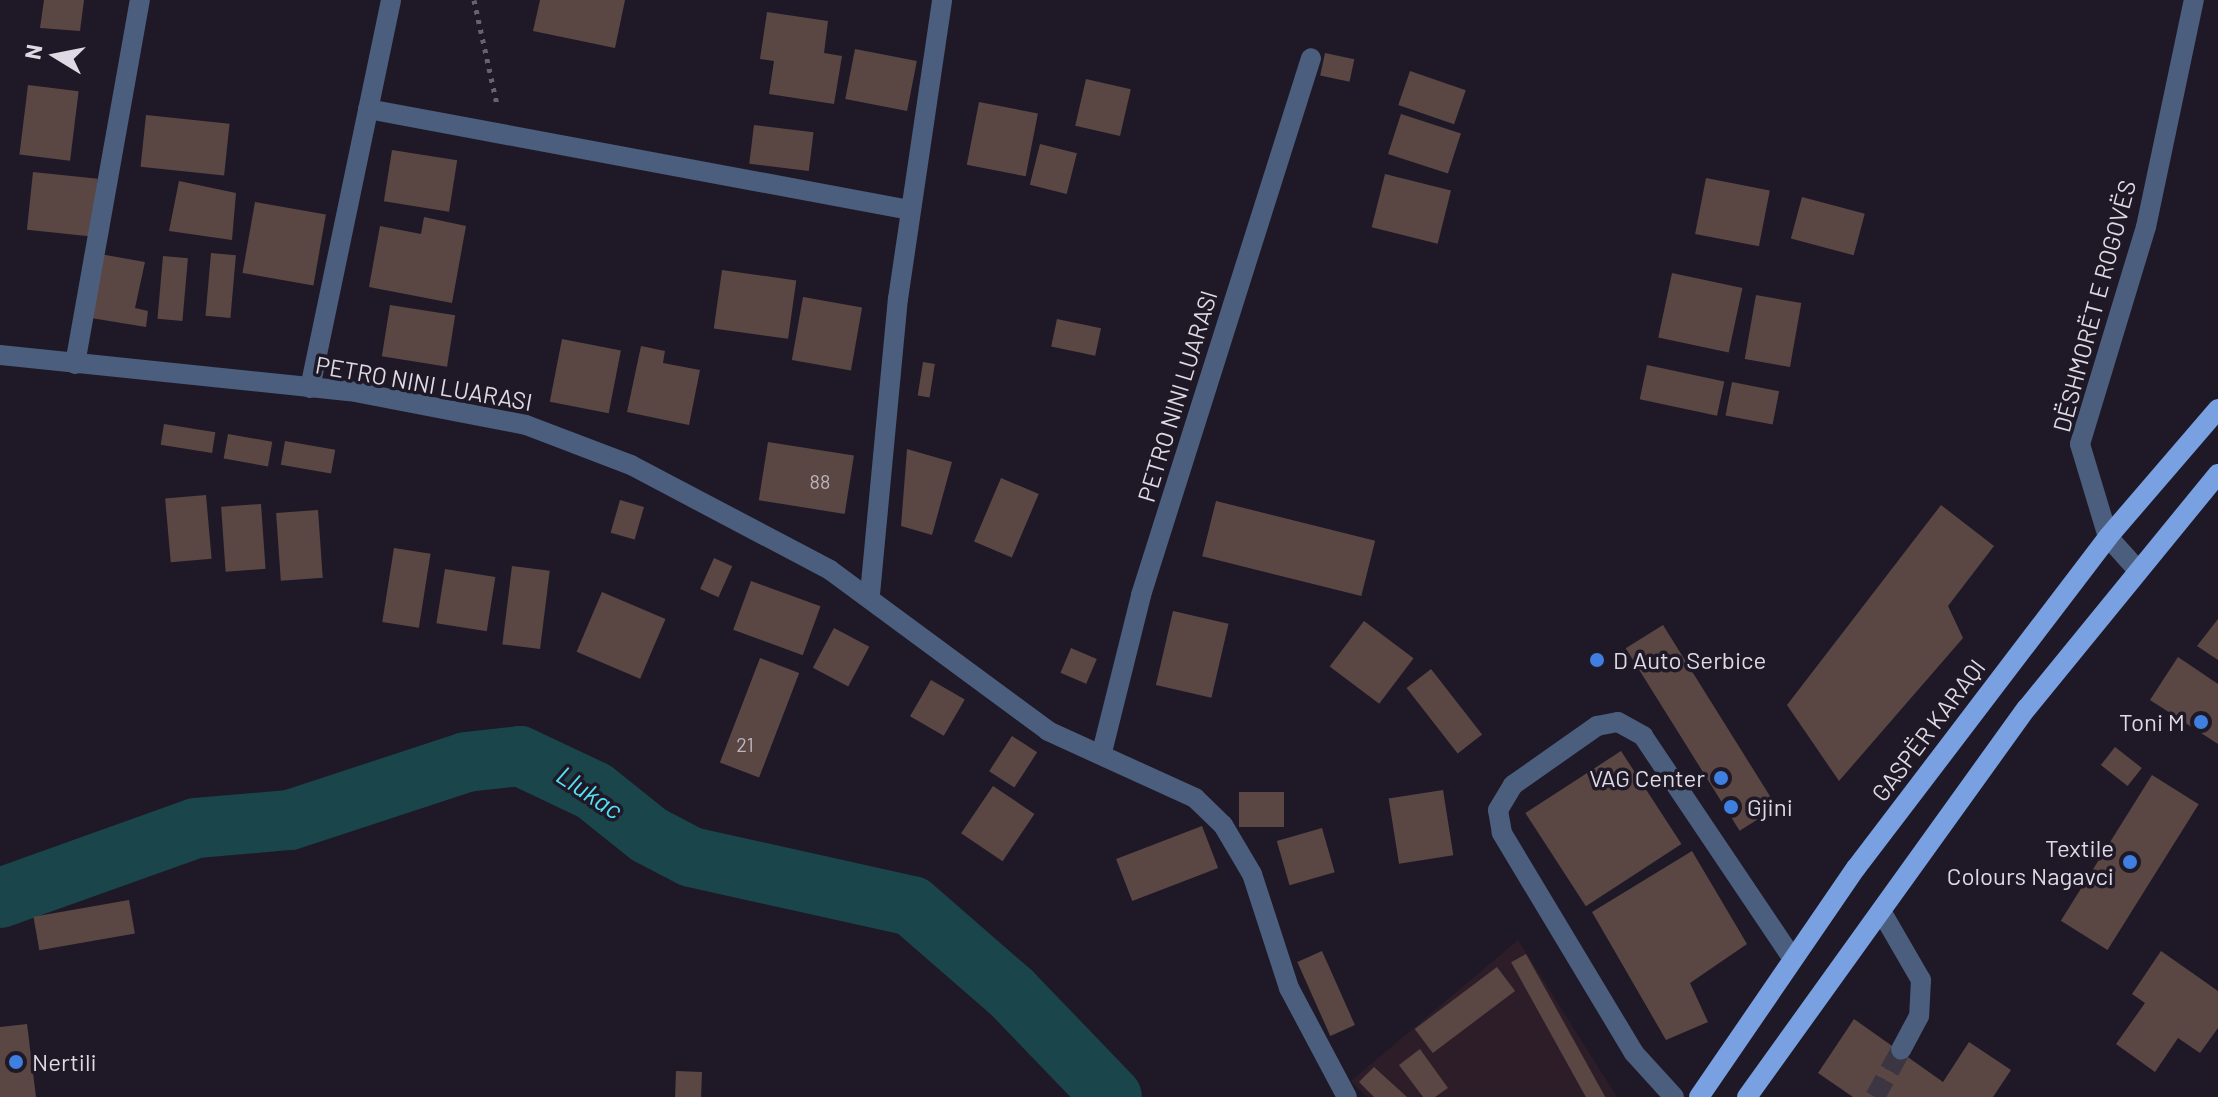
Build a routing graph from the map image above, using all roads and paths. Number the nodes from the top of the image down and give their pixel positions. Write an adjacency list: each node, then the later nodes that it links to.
1 (140, 0): 11 (street)
2 (391, 0): 7 (street)
3 (474, 0): 8 (path)
4 (942, 0): 9 (street)
5 (2194, 0): 15 (street, DËSHMORËT E ROGOVËS)
6 (1311, 58): 18 (street, PETRO NINI LUARASI)
7 (368, 109): 8 (street); 12 (street)
8 (505, 133): 9 (street)
9 (910, 210): 17 (street)
10 (0, 355): 11 (street, PETRO NINI LUARASI)
11 (75, 364): 12 (street, PETRO NINI LUARASI)
12 (310, 388): 17 (street, PETRO NINI LUARASI)
13 (2218, 409): 15 (main road, GASPËR KARAQI)
14 (2214, 485): 16 (main road)
15 (2108, 537): 16 (street, DËSHMORËT E ROGOVËS); 20 (main road, GASPËR KARAQI)
16 (2135, 567): 19 (main road)
17 (870, 594): 18 (street, PETRO NINI LUARASI)
18 (1102, 752): 22 (street, PETRO NINI LUARASI)
19 (1881, 911): 21 (street); 25 (main road)
20 (1792, 958): 23 (street); 24 (main road, GASPËR KARAQI)
21 (1901, 1050)
22 (1347, 1097)
23 (1674, 1097)
24 (1699, 1097)
25 (1747, 1097)

